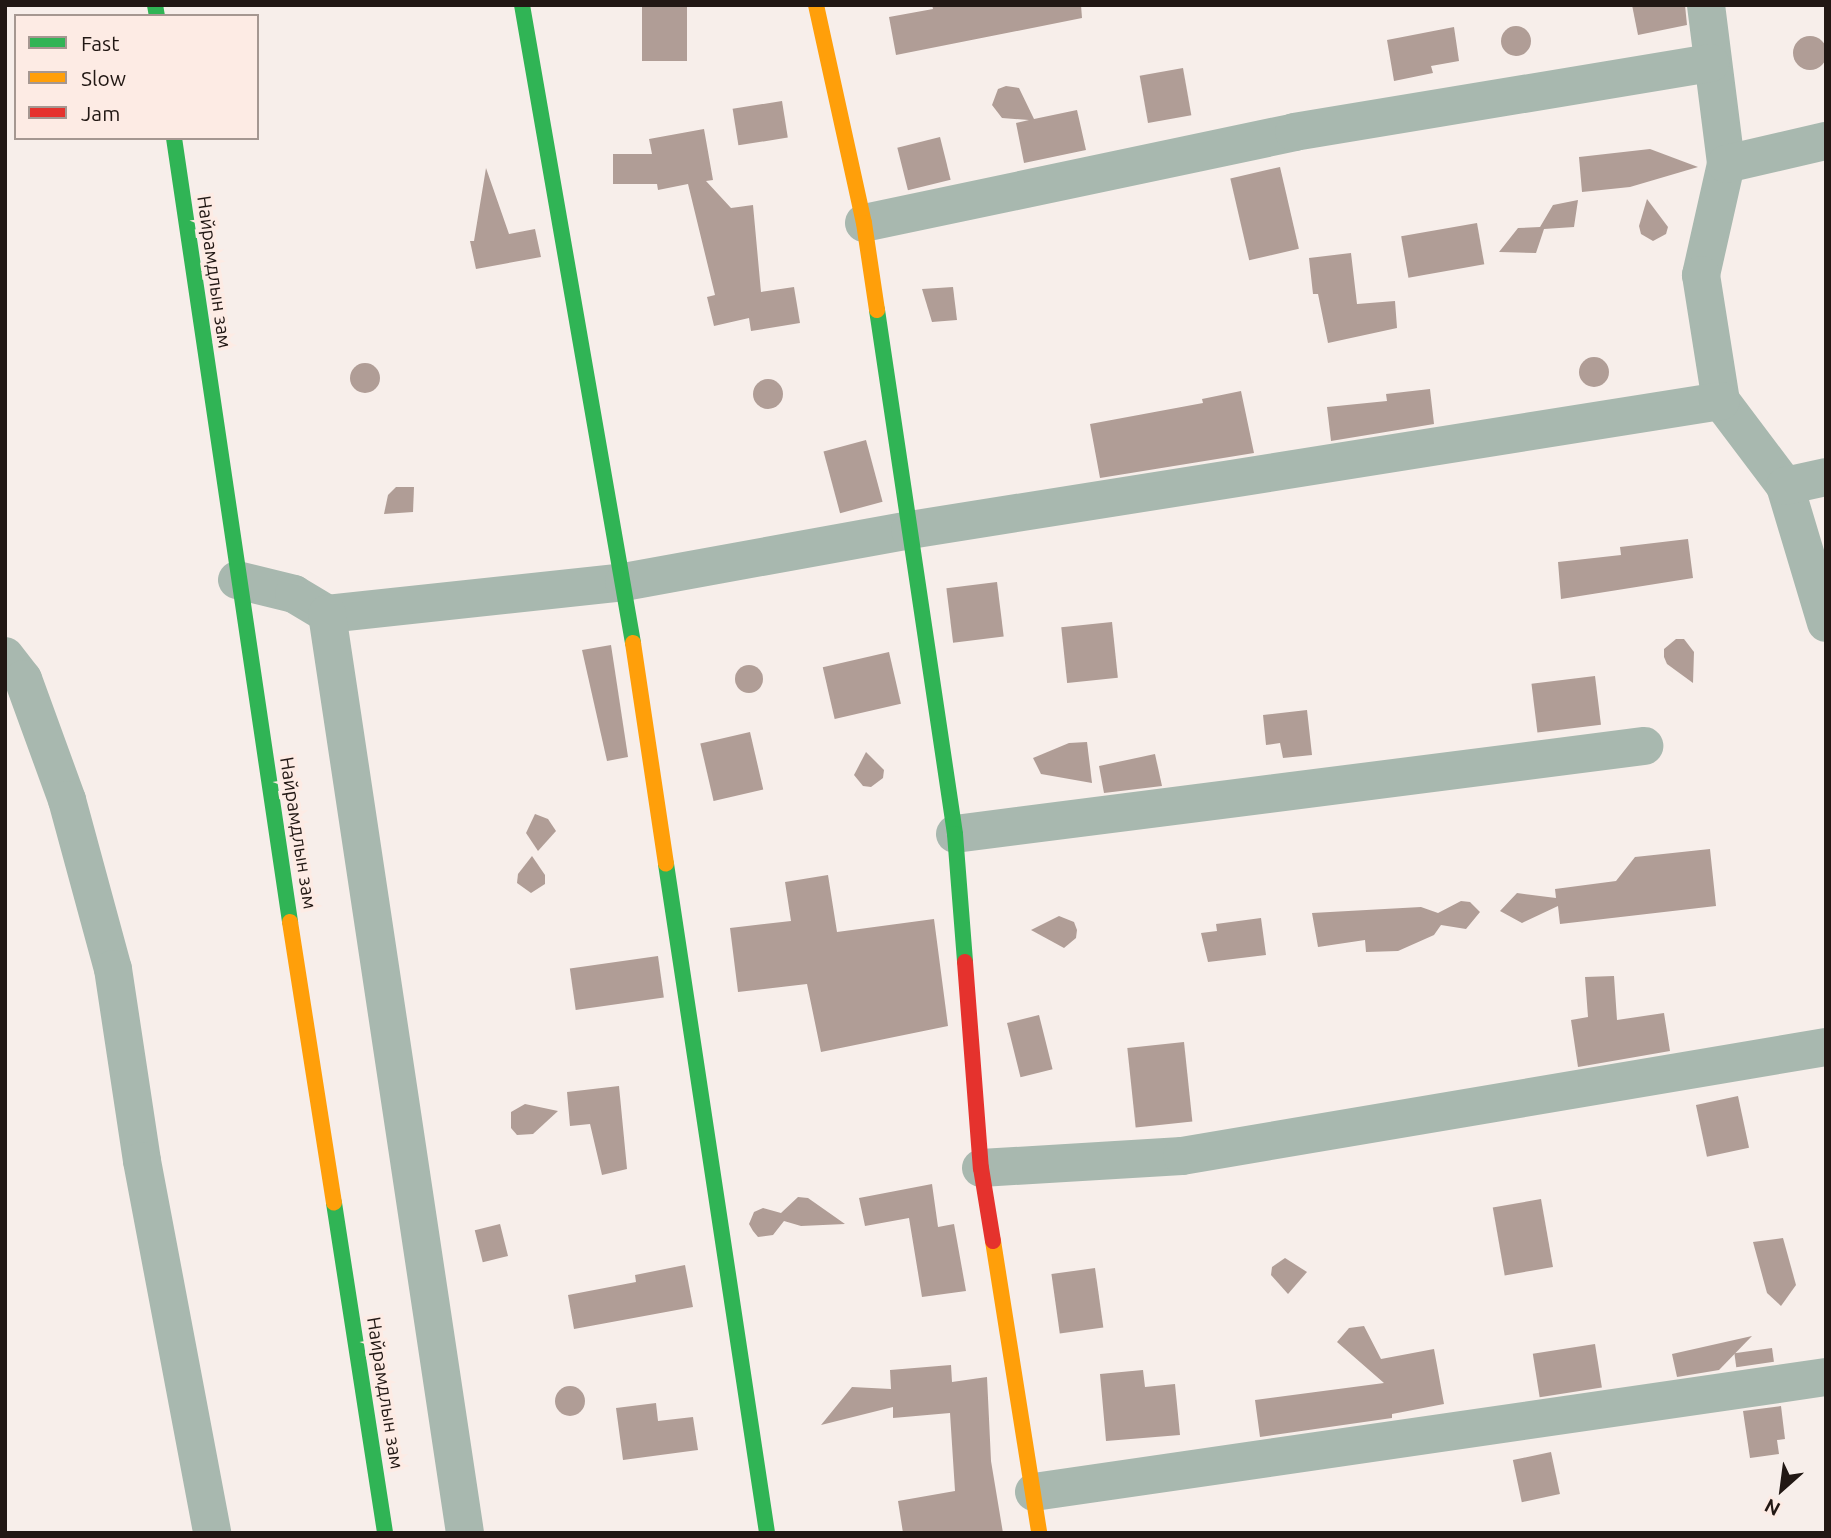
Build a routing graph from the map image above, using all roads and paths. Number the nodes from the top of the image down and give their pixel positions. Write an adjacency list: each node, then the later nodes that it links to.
1 (522, 5): 14 (street)
2 (816, 5): 8 (street)
3 (1706, 5): 4 (street)
4 (1710, 63): 7 (street); 8 (street)
5 (174, 140): 13 (street, Найрамдлын зам)
6 (1826, 141): 7 (street)
7 (1726, 164): 9 (street)
8 (864, 223): 12 (street)
9 (1721, 401): 11 (street); 12 (street)
10 (1826, 477): 11 (street)
11 (1785, 486): 16 (street)
12 (910, 530): 14 (street); 19 (street)
13 (237, 580): 15 (street); 25 (street, Найрамдлын зам)
14 (624, 582): 15 (street); 27 (street)
15 (327, 614): 26 (street)
16 (1826, 623)
17 (5, 656): 24 (street)
18 (1644, 746): 19 (street)
19 (955, 834): 21 (street)
20 (1826, 1047): 21 (street)
21 (981, 1168): 23 (street)
22 (1826, 1377): 23 (street)
23 (1034, 1492): 28 (street)
24 (212, 1533)
25 (386, 1533)
26 (465, 1533)
27 (767, 1533)
28 (1040, 1533)

